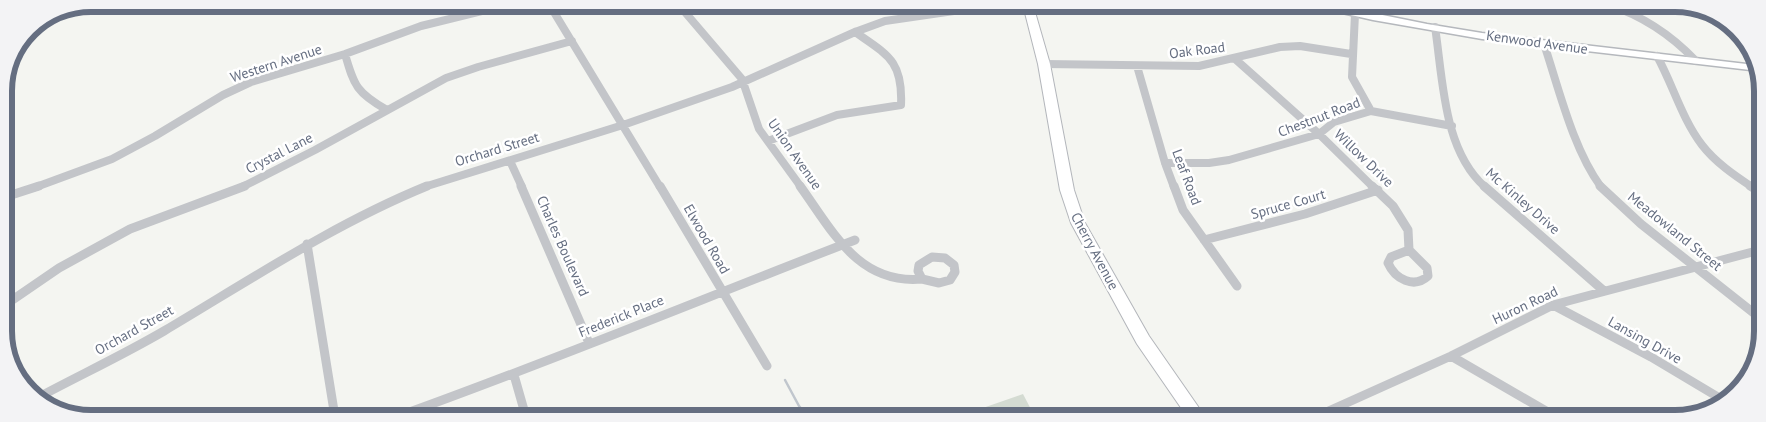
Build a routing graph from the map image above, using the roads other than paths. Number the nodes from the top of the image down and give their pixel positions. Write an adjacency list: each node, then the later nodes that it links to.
1 (474, 13): 13 (street, Western Avenue)
2 (555, 13): 11 (street, Elwood Road)
3 (686, 13): 21 (street, Union Avenue)
4 (940, 13): 10 (street, Orchard Street)
5 (1030, 13): 18 (main road, Cherry Avenue)
6 (1351, 13): 8 (main road, Kenwood Avenue)
7 (1631, 13): 17 (street)
8 (1355, 14): 9 (main road, Kenwood Avenue); 14 (street)
9 (1435, 27): 12 (main road, Kenwood Avenue); 25 (street, Mc Kinley Drive)
10 (855, 32): 21 (street, Orchard Street); 27 (street)
11 (572, 41): 22 (street, Crystal Lane); 24 (street, Elwood Road)
12 (1544, 44): 15 (main road, Kenwood Avenue); 39 (street, Meadowland Street)
13 (345, 54): 22 (street); 32 (street, Western Avenue)
14 (1352, 54): 16 (street, Oak Road); 23 (street)
15 (1657, 56): 17 (main road, Kenwood Avenue); 30 (street)
16 (1234, 58): 19 (street, Oak Road); 26 (street, Willow Drive)
17 (1694, 60): 20 (main road, Kenwood Avenue)
18 (1044, 64): 19 (street, Oak Road); 54 (main road, Cherry Avenue)
19 (1137, 66): 29 (street, Leaf Road)
20 (1749, 67)
21 (742, 83): 24 (street, Orchard Street); 27 (street, Union Avenue)
22 (387, 110): 44 (street, Crystal Lane)
23 (1371, 111): 25 (street, Chestnut Road); 26 (street, Chestnut Road)
24 (623, 125): 28 (street, Orchard Street); 42 (street, Elwood Road)
25 (1452, 126): 43 (street, Mc Kinley Drive)
26 (1319, 134): 29 (street, Chestnut Road); 31 (street, Willow Drive)
27 (768, 141): 36 (street, Union Avenue)
28 (510, 161): 35 (street, Orchard Street); 47 (street, Charles Boulevard)
29 (1165, 162): 34 (street, Leaf Road)
30 (1754, 188)
31 (1378, 190): 34 (street, Spruce Court); 37 (street, Willow Drive)
32 (13, 194)
33 (855, 240): 36 (street, Frederick Place)
34 (1204, 240): 41 (street, Leaf Road)
35 (307, 244): 51 (street, Orchard Street); 57 (street)
36 (843, 245): 40 (street, Union Avenue); 42 (street, Frederick Place)
37 (1408, 250): 37 (street)
38 (1754, 251): 39 (street, Huron Road)
39 (1695, 266): 43 (street, Huron Road); 46 (street, Meadowland Street)
40 (922, 279)
41 (1237, 286)
42 (721, 291): 47 (street, Frederick Place); 49 (street, Elwood Road)
43 (1604, 291): 45 (street, Huron Road)
44 (12, 300)
45 (1553, 305): 48 (street, Huron Road); 52 (street, Lansing Drive)
46 (1754, 313)
47 (589, 343): 50 (street, Frederick Place)
48 (1451, 356): 53 (street, Huron Road); 56 (street)
49 (767, 366)
50 (514, 375): 58 (street, Frederick Place); 59 (street)
51 (45, 394)
52 (1717, 396)
53 (1336, 408): 55 (street, Huron Road)
54 (1192, 409)
55 (1333, 409)
56 (1543, 409)
57 (334, 410)
58 (416, 410)
59 (524, 410)

